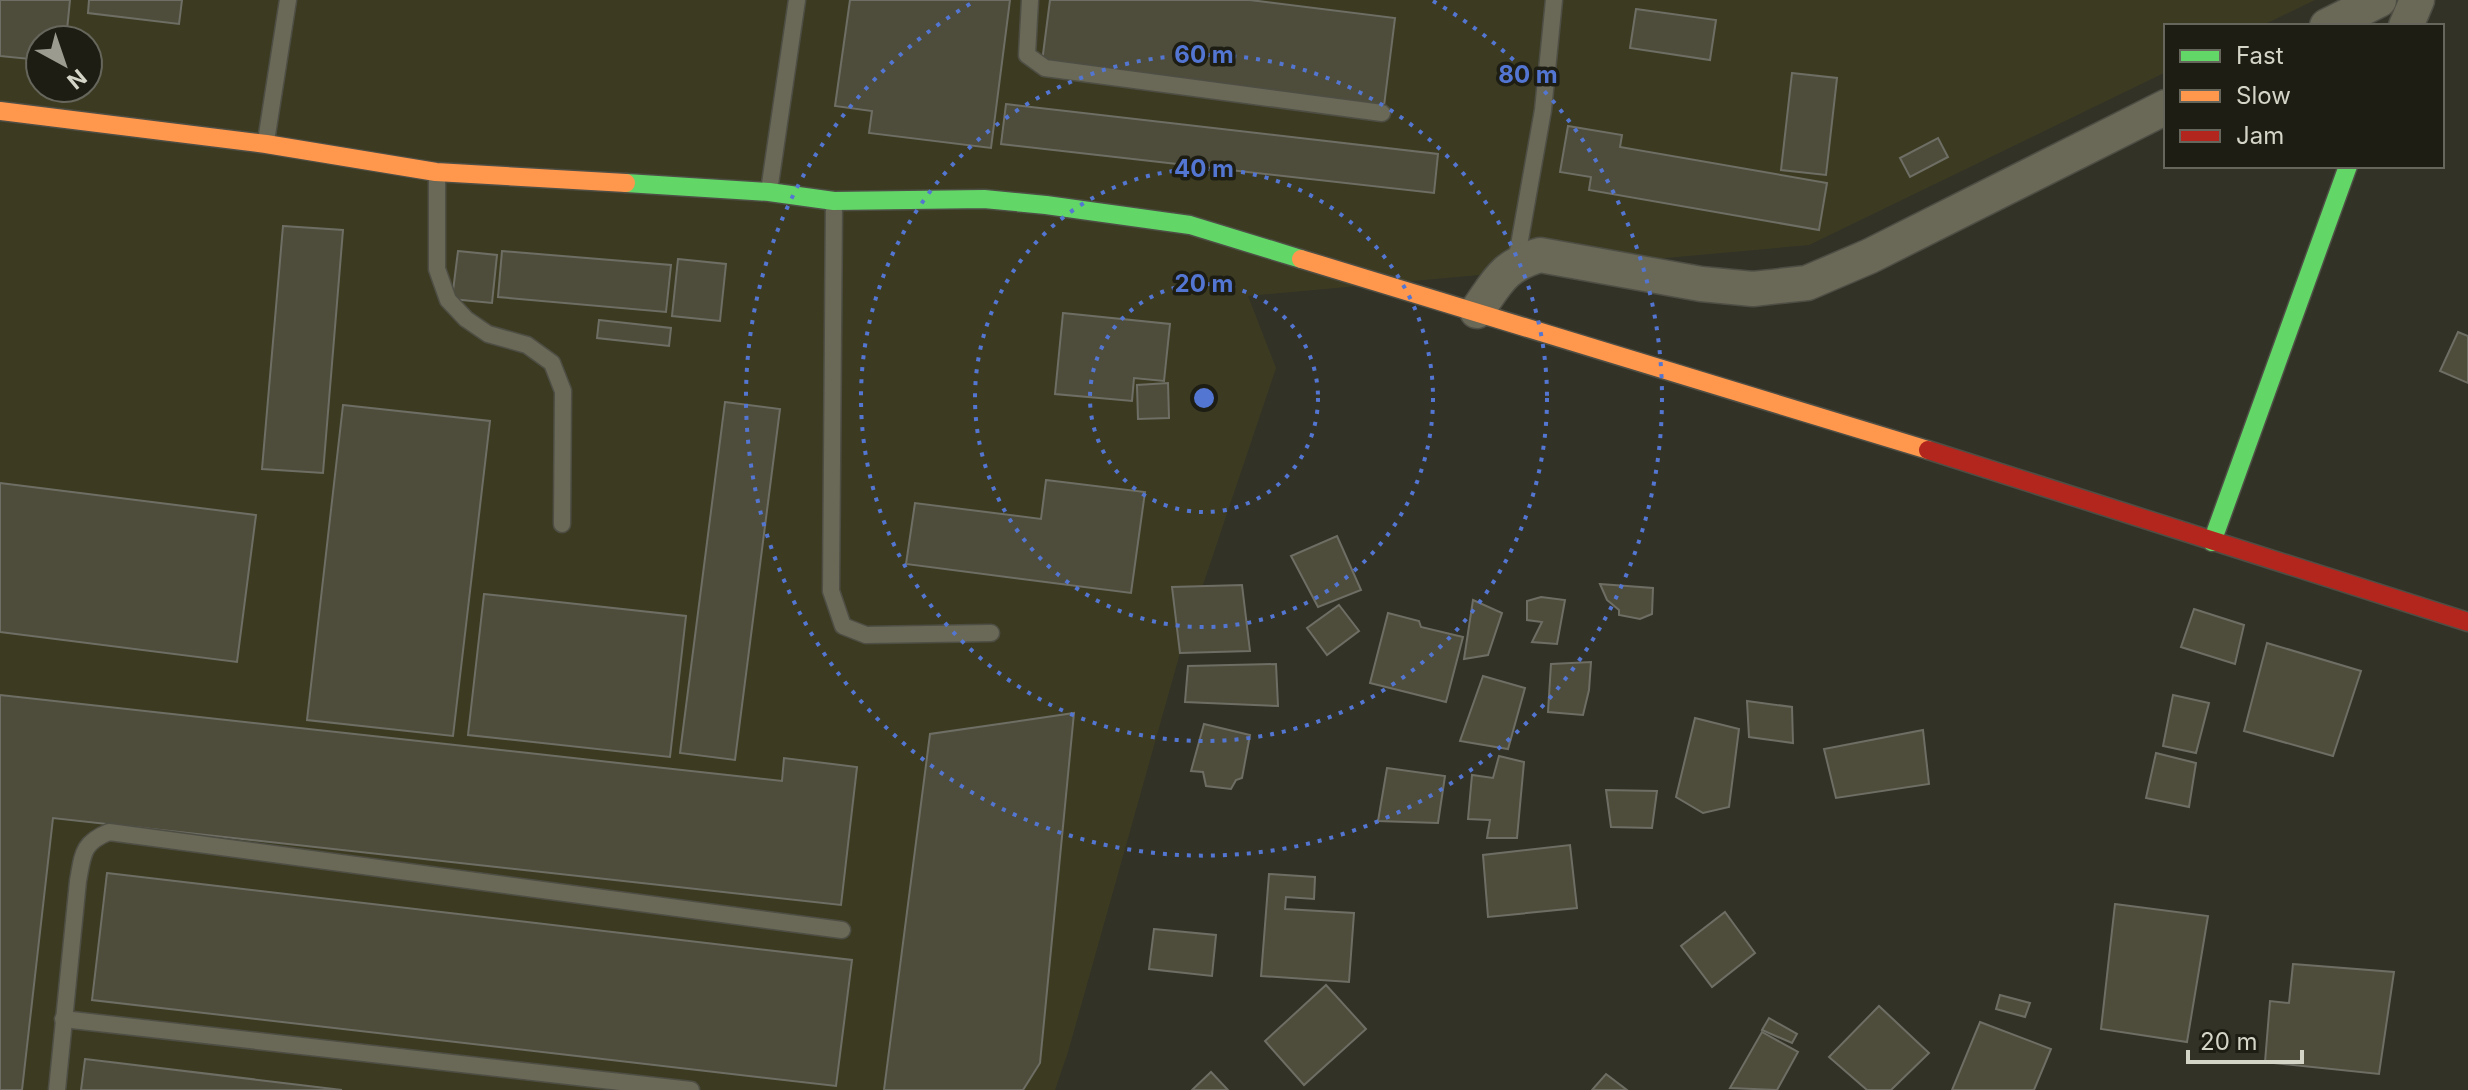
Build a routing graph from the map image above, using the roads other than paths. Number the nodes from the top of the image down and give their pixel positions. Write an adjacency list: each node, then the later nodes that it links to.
1 (288, 0): 12 (lane)
2 (797, 0): 15 (lane)
3 (1030, 0): 11 (lane)
4 (1554, 0): 17 (lane)
5 (2379, 0): 7 (street)
6 (2417, 0): 8 (street)
7 (2331, 24)
8 (2407, 24)
9 (2164, 108): 17 (street)
10 (0, 111): 12 (street)
11 (1382, 113)
12 (266, 144): 14 (street)
13 (2347, 168): 20 (street)
14 (436, 172): 15 (street); 19 (lane)
15 (769, 192): 16 (street)
16 (834, 201): 18 (street); 22 (lane)
17 (1516, 262): 18 (street)
18 (1477, 311): 20 (street)
19 (562, 524)
20 (2212, 542): 21 (street)
21 (2468, 622)
22 (991, 633)
23 (842, 930): 24 (lane)
24 (63, 1019): 25 (lane); 26 (lane)
25 (57, 1090)
26 (691, 1090)

